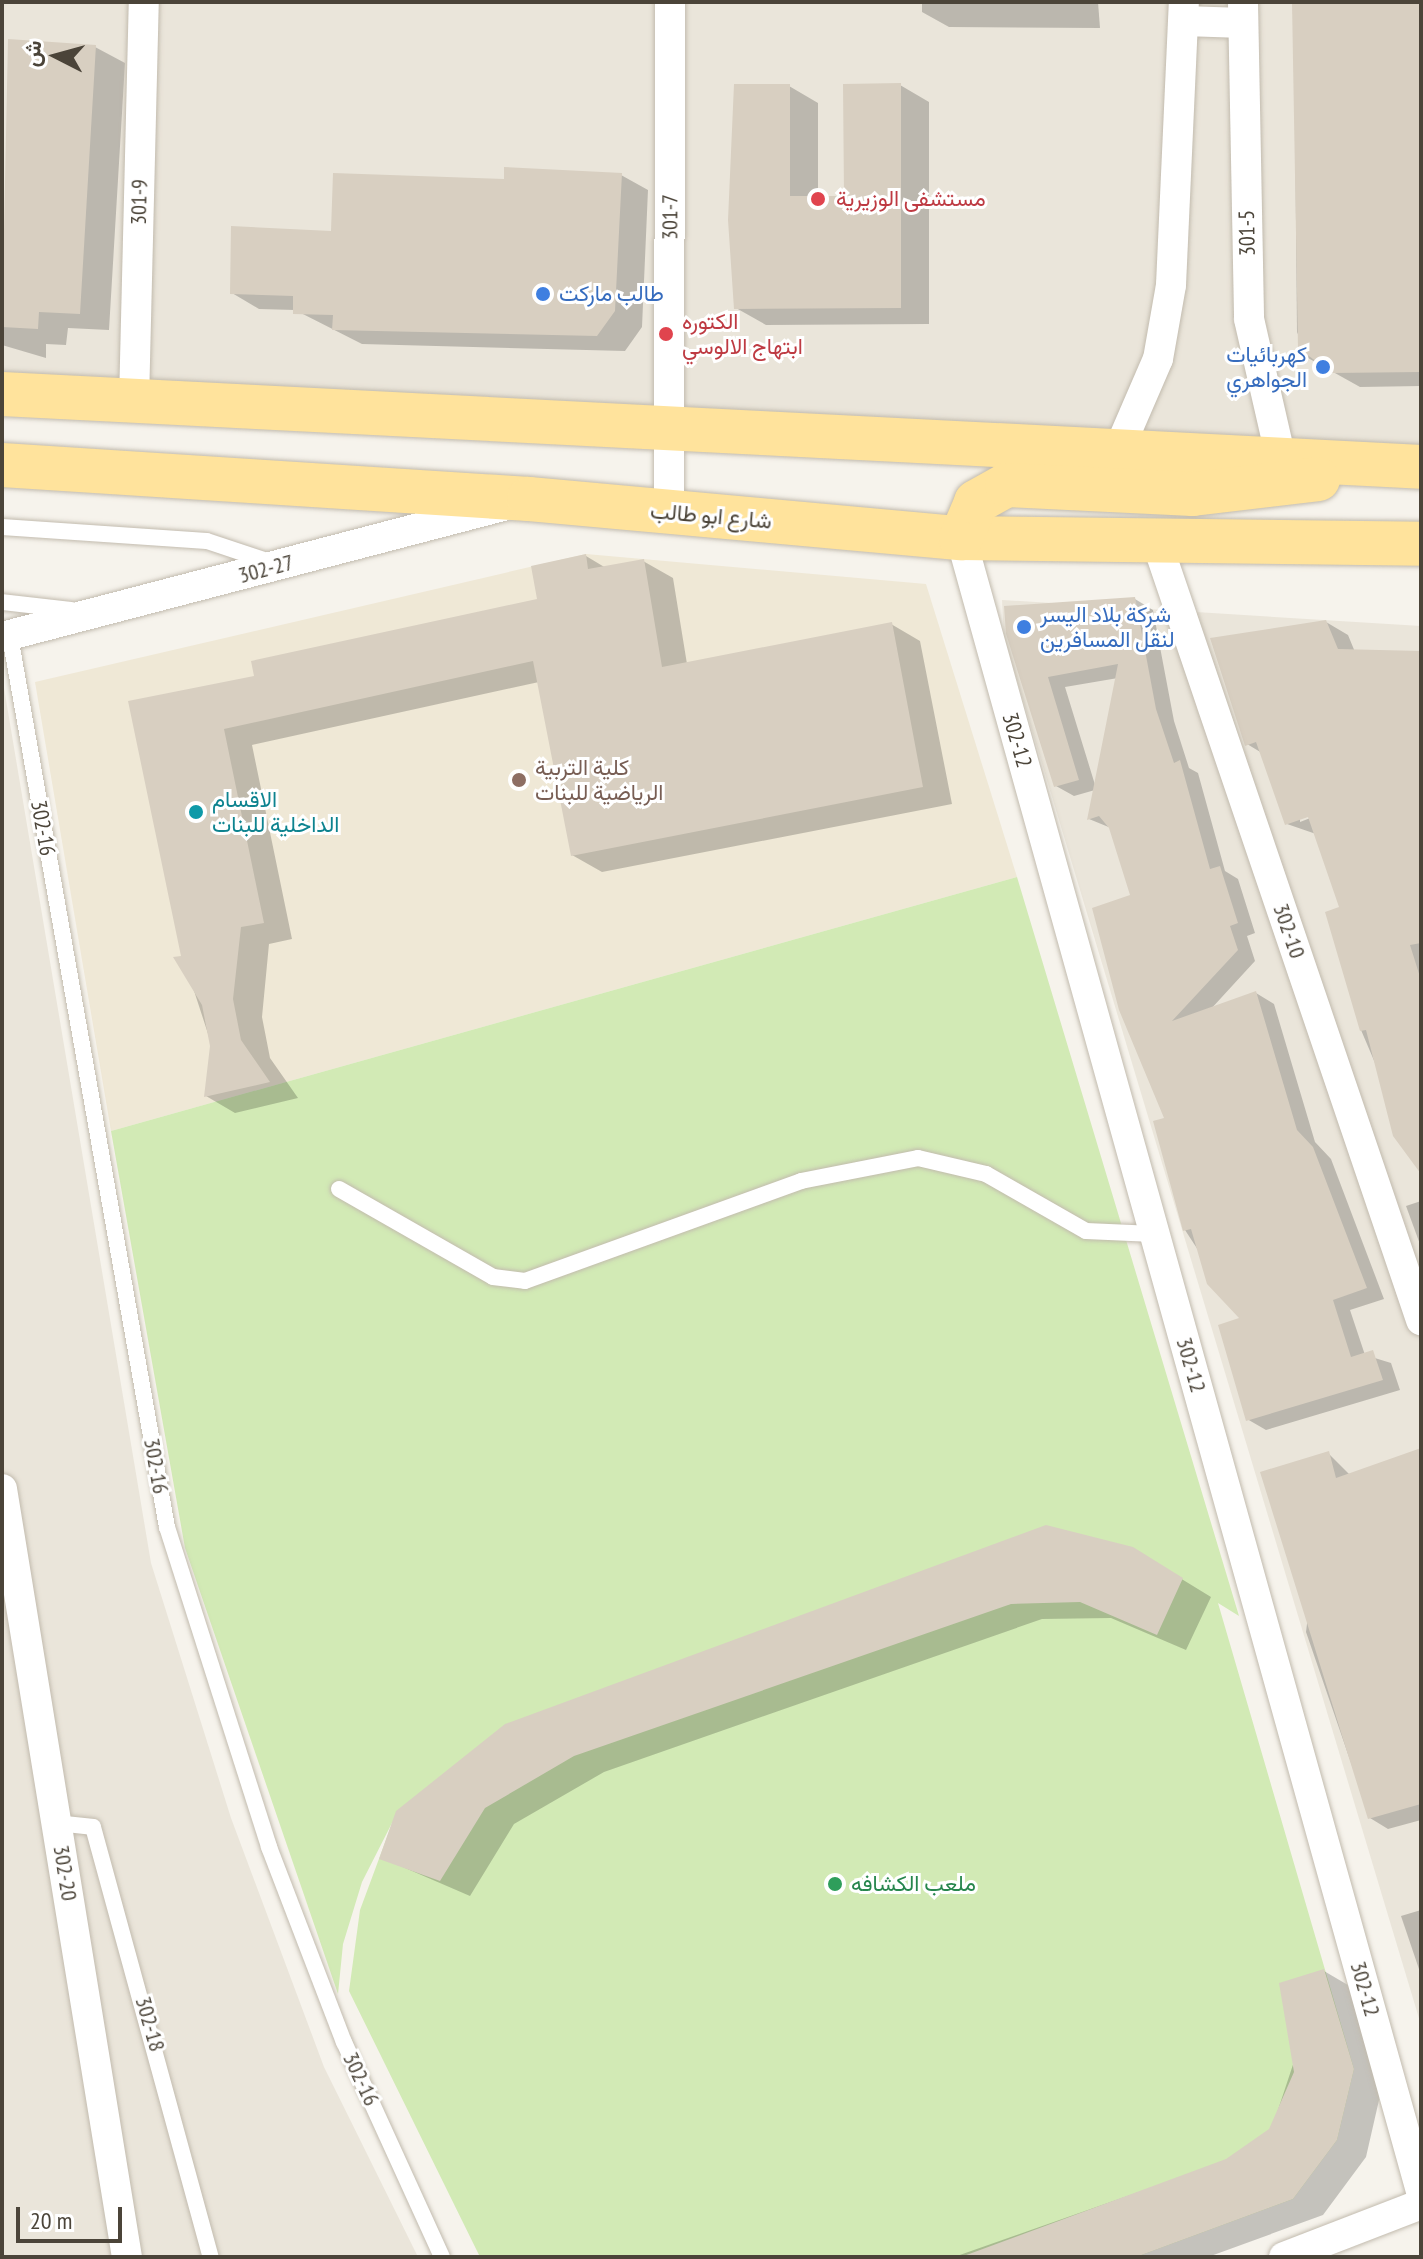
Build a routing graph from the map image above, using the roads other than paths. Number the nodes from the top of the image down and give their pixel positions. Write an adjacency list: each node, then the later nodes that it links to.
1 (144, 2): 6 (street, 301-9)
2 (670, 2): 7 (street, 301-7)
3 (1184, 12): 4 (street); 8 (street)
4 (1243, 12): 9 (street, 301-5)
5 (2, 394): 6 (main road)
6 (134, 402): 7 (main road)
7 (670, 431): 8 (main road); 13 (street, 301-7)
8 (1119, 449): 9 (main road)
9 (1281, 459): 11 (main road)
10 (2, 465): 12 (main road, شارع ابو طالب)
11 (1400, 466): 15 (main road)
12 (529, 499): 13 (main road, شارع ابو طالب); 18 (street, 302-27)
13 (669, 512): 15 (main road, شارع ابو طالب)
14 (2, 527): 18 (lane)
15 (961, 538): 16 (main road, شارع ابو طالب); 23 (street, 302-12)
16 (1157, 543): 17 (main road, شارع ابو طالب); 24 (street, 302-10)
17 (1421, 544)
18 (279, 566): 20 (street, 302-27)
19 (2, 602): 20 (lane)
20 (114, 610): 21 (street, 302-27)
21 (6, 636): 31 (lane, 302-16)
22 (339, 1189): 23 (lane)
23 (1154, 1234): 27 (street, 302-12)
24 (1421, 1320)
25 (2, 1489): 26 (street, 302-20)
26 (56, 1823): 29 (street, 302-20); 30 (lane, 302-18)
27 (1421, 2191)
28 (1421, 2204): 32 (street)
29 (127, 2257)
30 (211, 2257)
31 (442, 2257)
32 (1284, 2257)

